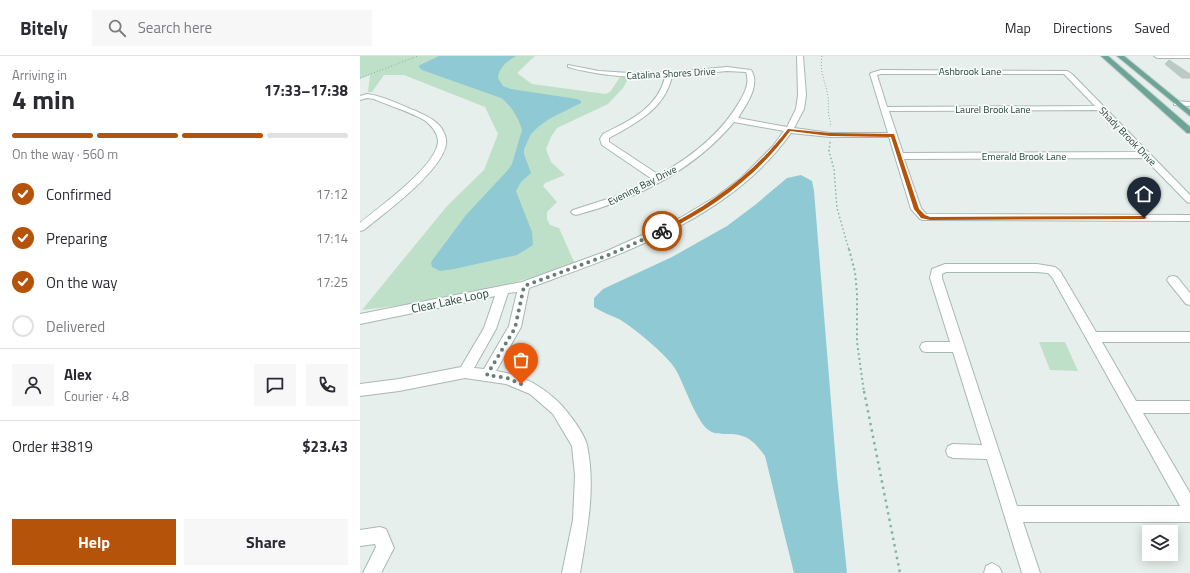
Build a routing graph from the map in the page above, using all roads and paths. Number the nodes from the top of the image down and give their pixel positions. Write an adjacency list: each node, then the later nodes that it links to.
1 (418, 56): 12 (path)
2 (800, 56): 21 (street)
3 (822, 56): 20 (path)
4 (1104, 56): 22 (main road)
5 (1120, 56): 14 (main road)
6 (1157, 56): 7 (street)
7 (1190, 56)
8 (570, 66): 11 (street, Catalina Shores Drive)
9 (749, 71): 11 (street, Catalina Shores Drive); 19 (street, Evening Bay Drive)
10 (1066, 72): 16 (street, Shady Brook Drive); 17 (street, Ashbrook Lane)
11 (669, 75): 27 (street)
12 (360, 78)
13 (364, 97): 31 (street)
14 (1177, 103): 15 (street); 18 (main road)
15 (1190, 104)
16 (1101, 108): 17 (street, Laurel Brook Lane); 25 (street, Shady Brook Drive)
17 (884, 109): 23 (street)
18 (1190, 114)
19 (736, 117): 21 (street); 27 (street, Evening Bay Drive)
20 (831, 122)
21 (791, 126): 23 (street); 33 (street, Clear Lake Loop)
22 (1190, 131)
23 (892, 132): 26 (street)
24 (830, 138): 56 (path)
25 (1147, 155): 26 (street, Emerald Brook Lane); 28 (street, Shady Brook Drive)
26 (900, 156): 30 (street)
27 (658, 179): 29 (street, Evening Bay Drive)
28 (1190, 200)
29 (576, 212)
30 (1190, 218)
31 (360, 228)
32 (1173, 280): 35 (street)
33 (524, 286): 34 (street, Clear Lake Loop); 44 (street)
34 (503, 290): 37 (street, Clear Lake Loop); 43 (street)
35 (1190, 301)
36 (360, 314): 37 (street, Clear Lake Loop)
37 (376, 315): 38 (street, Clear Lake Loop)
38 (360, 318)
39 (1093, 337): 40 (street); 41 (street); 46 (street)
40 (1190, 337)
41 (958, 346): 42 (street); 49 (street)
42 (926, 347)
43 (465, 372): 44 (street); 45 (street)
44 (487, 375): 55 (street)
45 (360, 390)
46 (1133, 407): 47 (street); 50 (street)
47 (1190, 407)
48 (953, 451): 49 (street)
49 (992, 452): 51 (street)
50 (1190, 508)
51 (1012, 514): 52 (street); 57 (street)
52 (1190, 514)
53 (360, 538): 54 (street)
54 (372, 573)
55 (571, 573)
56 (900, 573)
57 (1031, 573)

